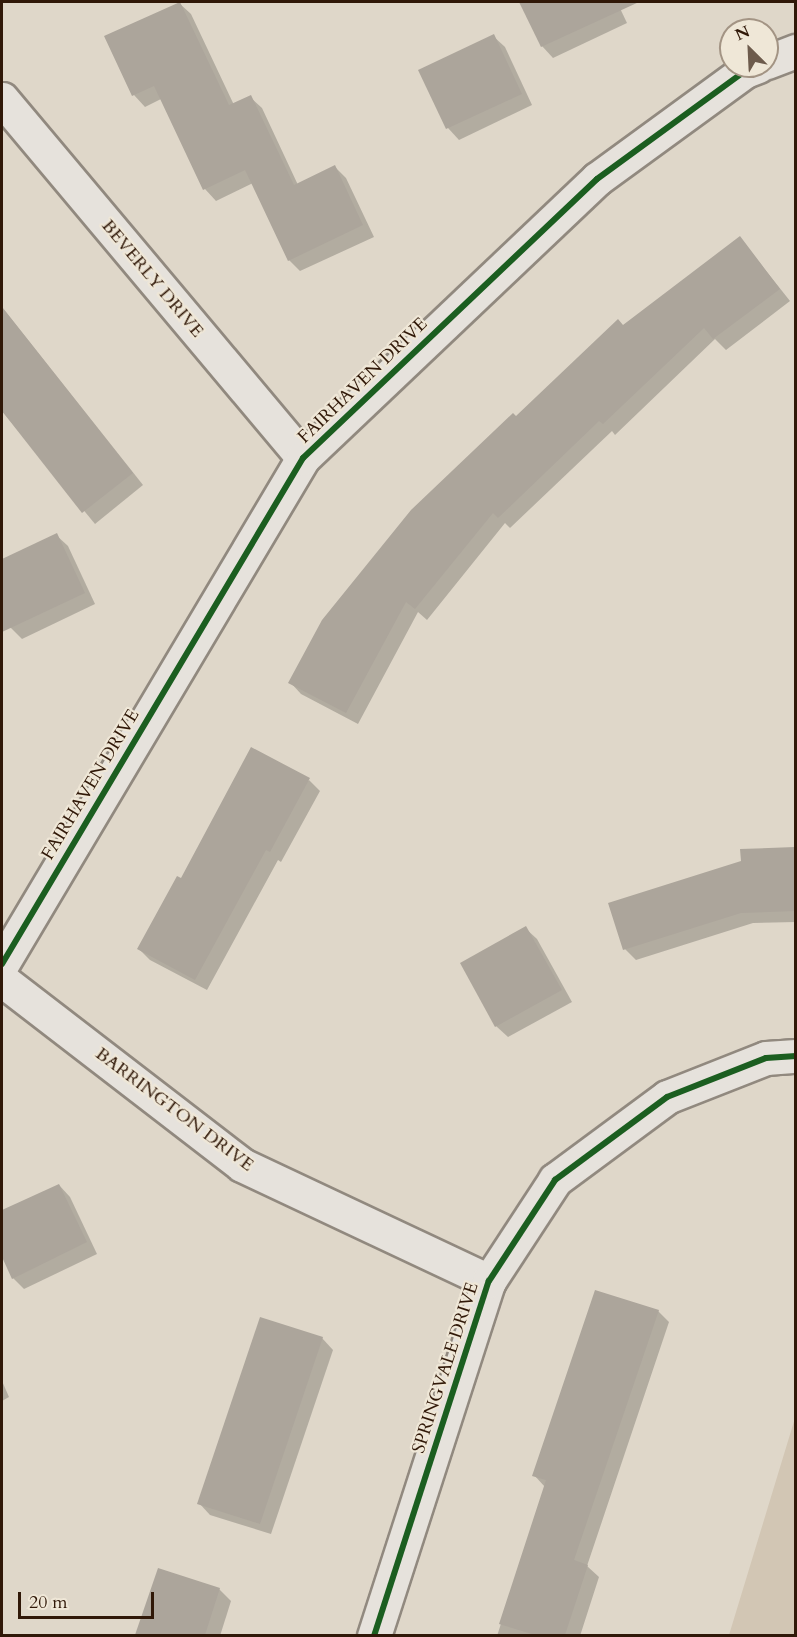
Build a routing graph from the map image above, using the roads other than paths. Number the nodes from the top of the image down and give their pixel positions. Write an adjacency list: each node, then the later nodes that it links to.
1 (795, 51): 2 (street)
2 (779, 57)
3 (735, 78): 5 (street, FAIRHAVEN DRIVE)
4 (2, 99): 5 (street, BEVERLY DRIVE)
5 (303, 458): 6 (street, FAIRHAVEN DRIVE)
6 (2, 964)
7 (2, 980): 9 (street, BARRINGTON DRIVE)
8 (795, 1056): 9 (street, SPRINGVALE DRIVE)
9 (489, 1281): 10 (street, SPRINGVALE DRIVE)
10 (374, 1635)

